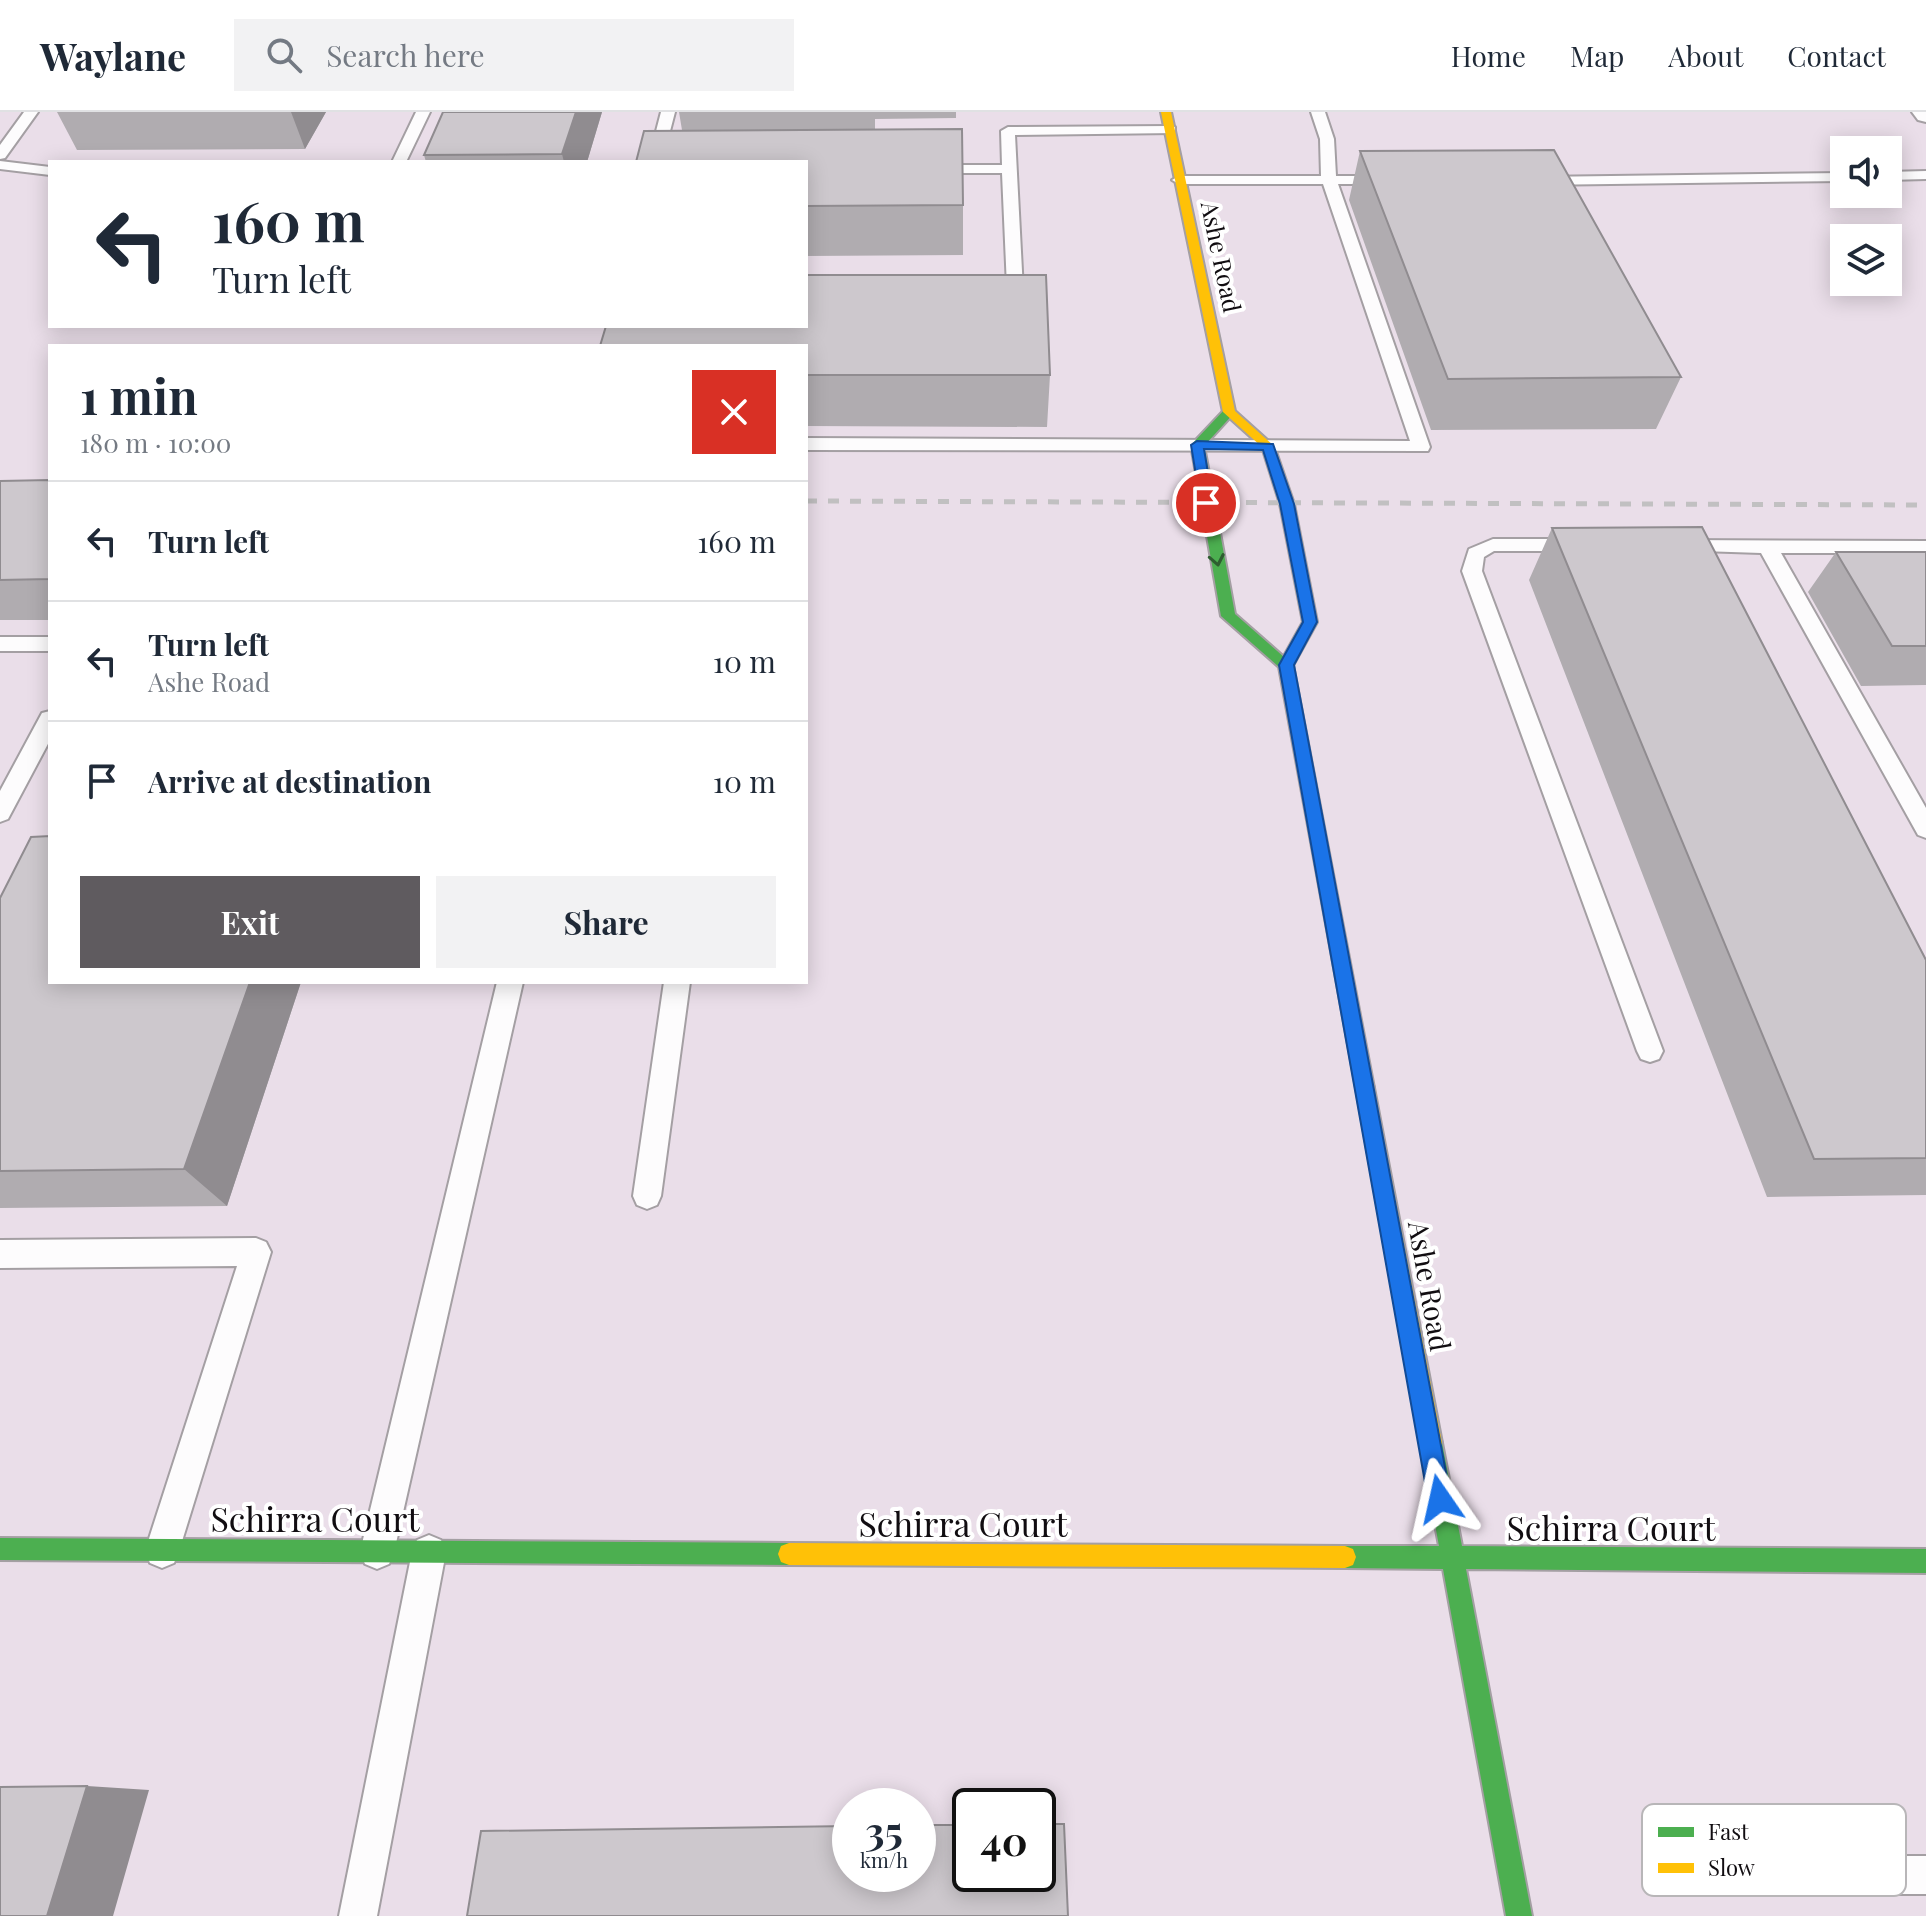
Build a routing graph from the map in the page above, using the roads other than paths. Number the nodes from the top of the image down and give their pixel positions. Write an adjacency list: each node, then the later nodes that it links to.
1 (31, 112): 8 (lane)
2 (423, 112): 9 (lane)
3 (668, 112): 10 (lane)
4 (1007, 112): 7 (lane)
5 (1318, 112): 19 (lane)
6 (1168, 121): 7 (lane); 18 (street, Ashe Road)
7 (1008, 131): 13 (lane)
8 (0, 155)
9 (400, 160)
10 (656, 160)
11 (0, 165): 14 (lane)
12 (916, 169): 13 (lane)
13 (1010, 169): 22 (lane)
14 (48, 171)
15 (1926, 175): 16 (lane)
16 (1902, 176)
17 (1830, 177): 21 (lane)
18 (1179, 180): 19 (lane); 23 (street, Ashe Road)
19 (1329, 180): 20 (lane); 26 (lane)
20 (1407, 180)
21 (1516, 181)
22 (1001, 311)
23 (1229, 412): 25 (street); 26 (street)
24 (808, 444): 25 (lane)
25 (1197, 445): 26 (lane); 33 (street, one-way to 33)
26 (1268, 446): 33 (street)
27 (1599, 546): 39 (lane)
28 (1660, 546): 29 (lane)
29 (1767, 546): 30 (lane); 36 (lane)
30 (1926, 547)
31 (0, 644): 32 (lane)
32 (48, 644)
33 (1286, 665): 46 (street, Ashe Road)
34 (48, 723): 35 (lane)
35 (0, 813)
36 (1926, 829)
37 (510, 984): 44 (lane)
38 (677, 984): 40 (lane)
39 (1650, 1051)
40 (647, 1196)
41 (0, 1254): 43 (lane)
42 (0, 1549): 43 (street, Schirra Court)
43 (162, 1551): 44 (street, Schirra Court)
44 (377, 1552): 45 (street, Schirra Court)
45 (429, 1552): 46 (street, Schirra Court); 48 (lane)
46 (1451, 1561): 47 (street, Schirra Court); 49 (street, Ashe Road)
47 (1926, 1561)
48 (358, 1916)
49 (1519, 1916)

